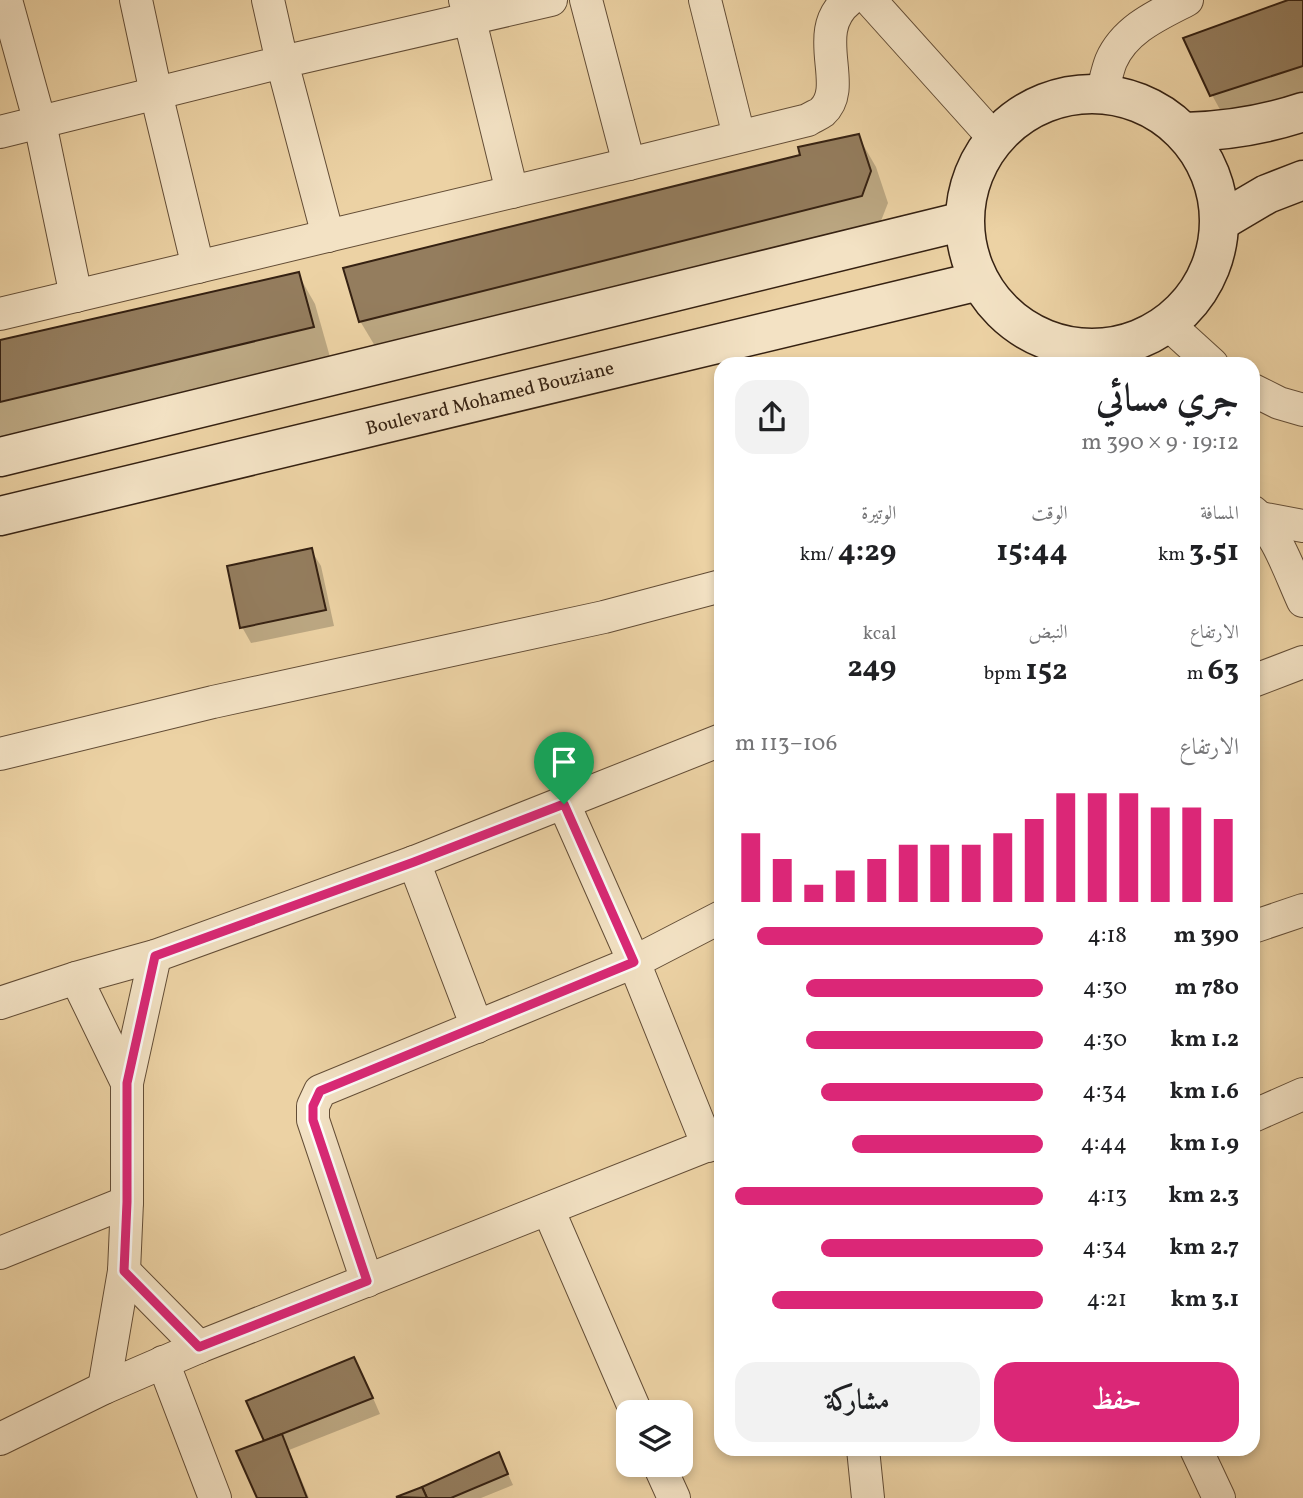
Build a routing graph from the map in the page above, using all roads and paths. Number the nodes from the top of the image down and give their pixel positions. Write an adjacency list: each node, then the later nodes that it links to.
1 (136, 0): 12 (street)
2 (268, 0): 11 (street)
3 (551, 0): 10 (street)
4 (586, 0): 20 (street)
5 (705, 0): 18 (street)
6 (849, 0): 18 (street)
7 (870, 0): 19 (street)
8 (1187, 0): 13 (street)
9 (5, 4): 15 (street)
10 (467, 10): 11 (street); 22 (street)
11 (282, 62): 12 (street); 25 (street)
12 (156, 93): 15 (street); 26 (street)
13 (1102, 93): 17 (street); 19 (street)
14 (1303, 111): 17 (street)
15 (40, 123): 16 (street); 28 (street)
16 (0, 132)
17 (1185, 132): 24 (street)
18 (739, 136): 20 (street)
19 (994, 138): 23 (street)
20 (629, 164): 22 (street)
21 (1303, 180): 24 (street)
22 (512, 192): 25 (street)
23 (964, 221): 27 (street); 35 (street)
24 (1221, 222): 30 (street)
25 (328, 236): 26 (street)
26 (198, 267): 28 (street)
27 (979, 281): 31 (street); 36 (street, Boulevard Mohamed Bouziane)
28 (76, 296): 29 (street)
29 (0, 314)
30 (1168, 324): 31 (street); 32 (street)
31 (1121, 355)
32 (1204, 357)
33 (1260, 394): 34 (street)
34 (1303, 410)
35 (0, 457)
36 (0, 516)
37 (1260, 516): 39 (street)
38 (1260, 519): 41 (street)
39 (1303, 526)
40 (714, 588): 45 (street)
41 (1303, 601)
42 (1303, 662): 43 (street)
43 (1260, 678)
44 (714, 743): 46 (street)
45 (0, 754)
46 (564, 804): 47 (street); 52 (street)
47 (414, 862): 51 (street); 55 (street)
48 (1303, 910): 50 (street)
49 (714, 921): 52 (street)
50 (1260, 925)
51 (155, 956): 53 (street); 56 (street)
52 (634, 962): 55 (street); 59 (street)
53 (76, 978): 54 (street); 56 (street)
54 (0, 1003)
55 (477, 1027): 64 (street)
56 (127, 1083): 60 (street)
57 (1303, 1094): 58 (street)
58 (1260, 1113)
59 (714, 1143): 61 (street)
60 (127, 1202): 62 (street); 63 (street)
61 (548, 1209): 64 (street); 68 (street)
62 (0, 1253)
63 (124, 1271): 65 (street); 67 (street)
64 (367, 1281): 65 (street)
65 (199, 1347): 66 (street)
66 (163, 1362): 67 (street); 73 (street)
67 (104, 1388): 69 (street)
68 (631, 1400)
69 (0, 1439)
70 (864, 1456): 75 (street)
71 (1199, 1456): 76 (street)
72 (664, 1477): 74 (street)
73 (215, 1498)
74 (674, 1498)
75 (868, 1498)
76 (1219, 1498)

